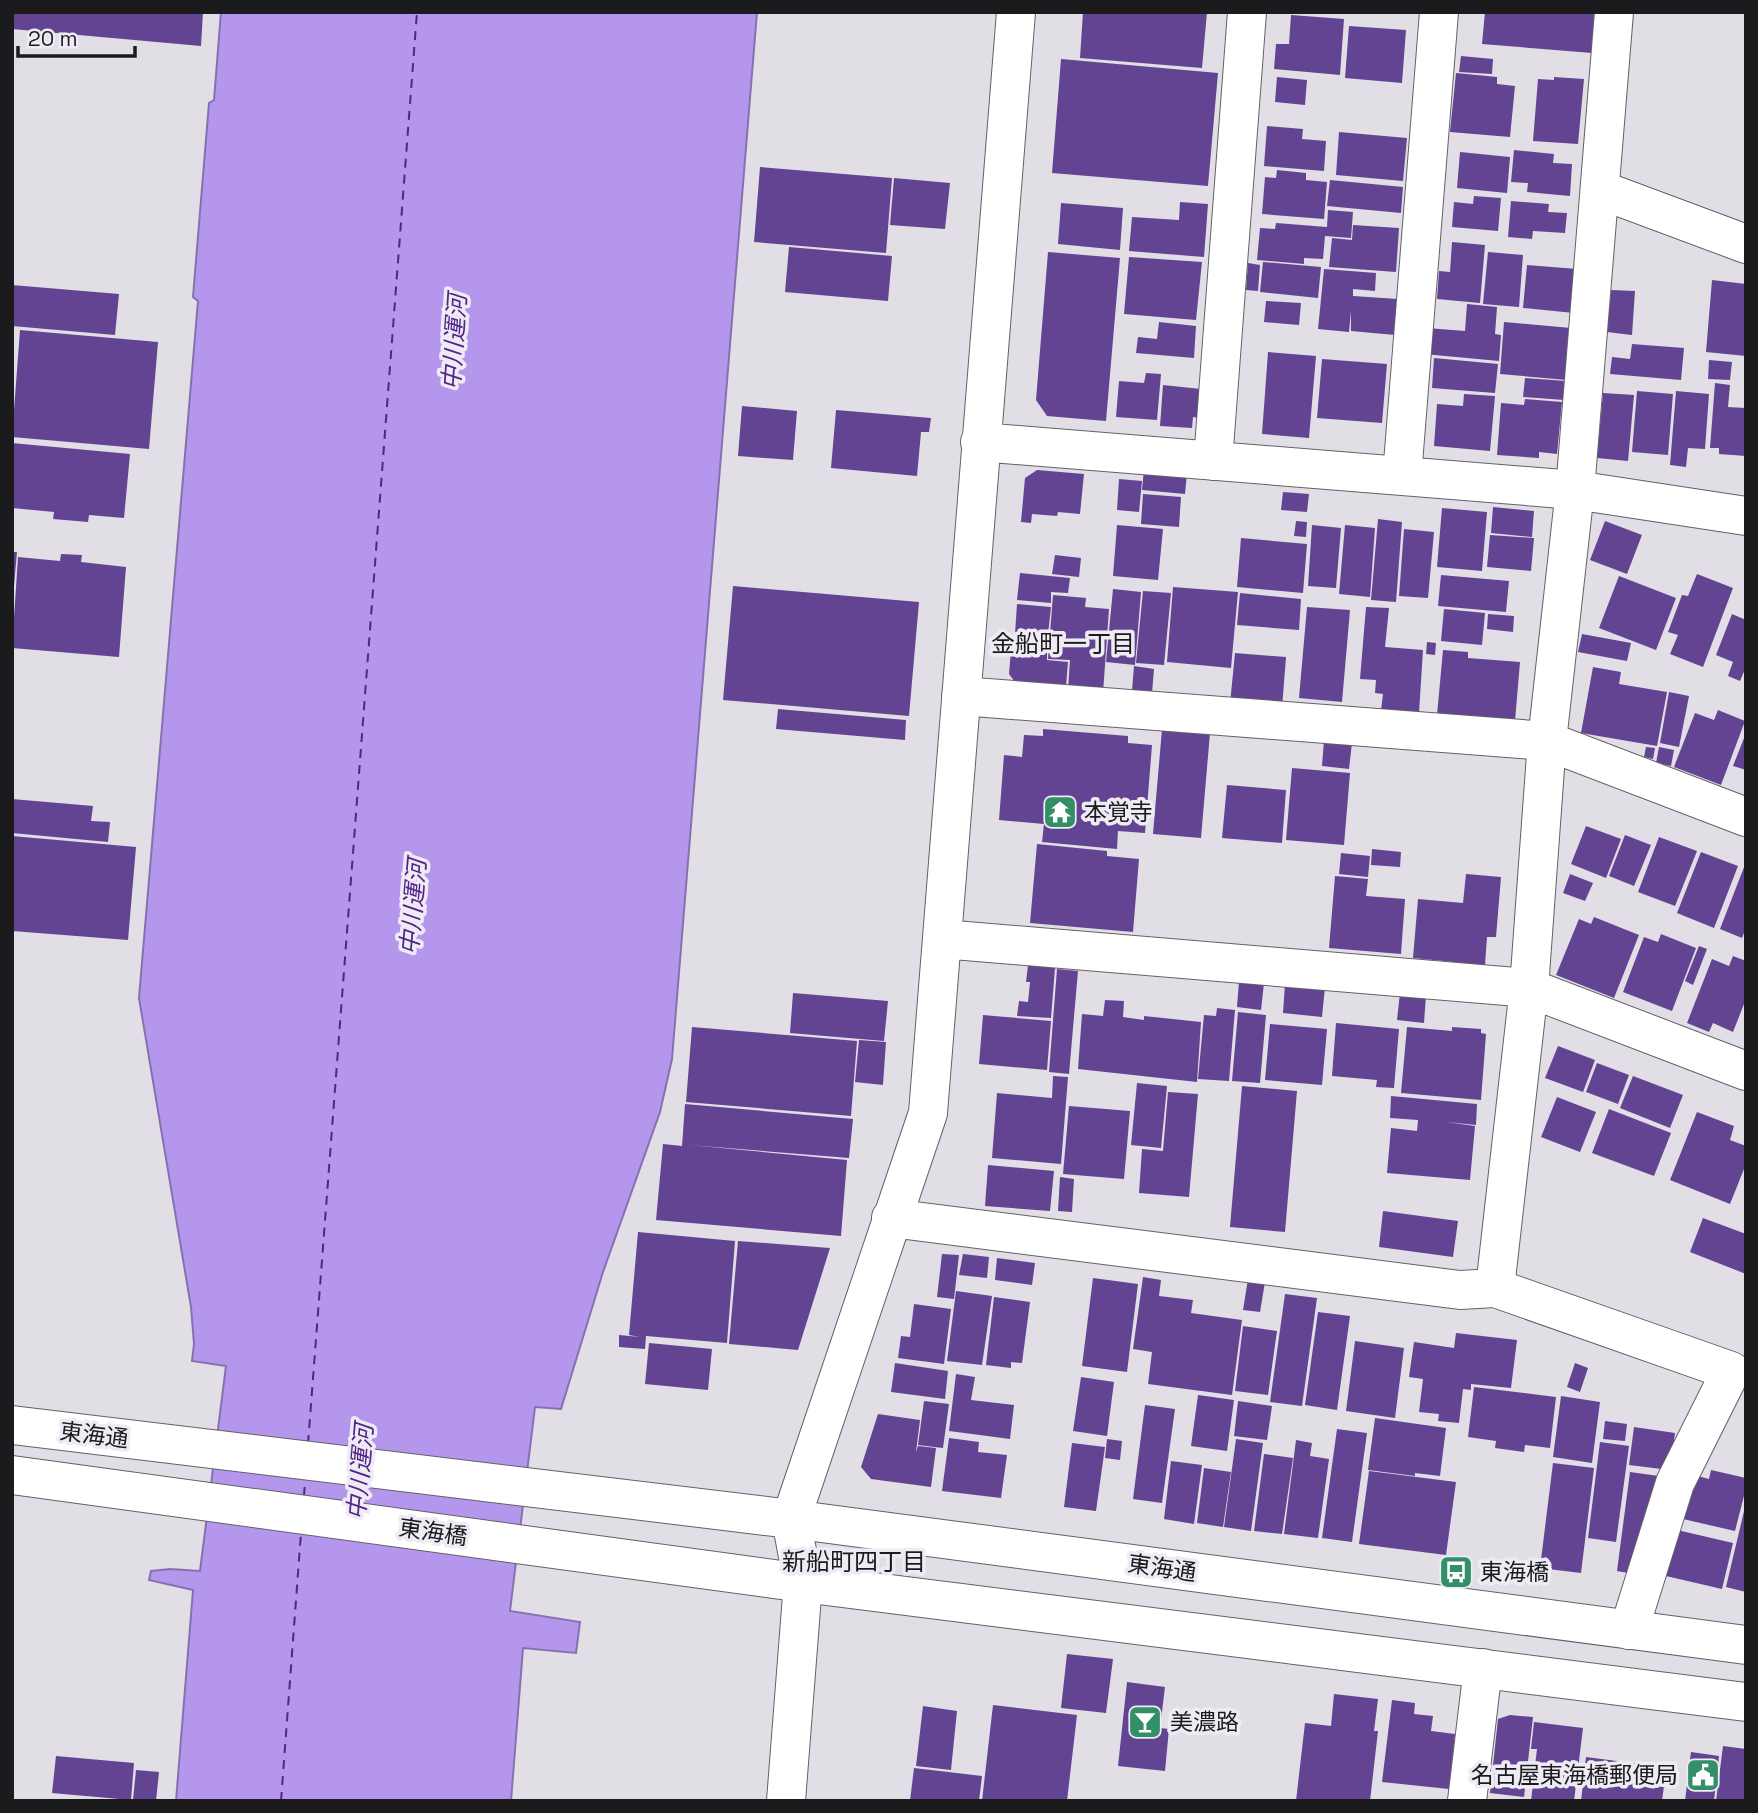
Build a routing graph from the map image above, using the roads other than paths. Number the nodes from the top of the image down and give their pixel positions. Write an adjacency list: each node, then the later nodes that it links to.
1 (1016, 12): 7 (street)
2 (1247, 12): 8 (street)
3 (1439, 12): 9 (street)
4 (1614, 12): 5 (street)
5 (1601, 190): 6 (street); 10 (street)
6 (1746, 244)
7 (980, 442): 8 (street); 12 (street)
8 (1213, 461): 9 (street)
9 (1402, 476): 10 (street)
10 (1574, 490): 11 (street); 13 (street)
11 (1746, 516)
12 (961, 696): 13 (street); 15 (street)
13 (1547, 741): 14 (street); 16 (street)
14 (1746, 817)
15 (942, 939): 16 (street); 18 (street)
16 (1529, 988): 17 (street); 19 (street)
17 (1746, 1071)
18 (891, 1218): 19 (street); 23 (street)
19 (1495, 1288): 20 (street)
20 (1738, 1358): 25 (street)
21 (12, 1425): 23 (street, 東海通)
22 (12, 1475): 24 (street, 東海橋)
23 (791, 1520): 24 (street); 25 (street, 東海通)
24 (803, 1583): 27 (street, 東海橋); 29 (street)
25 (1629, 1630): 26 (street, 東海通)
26 (1746, 1645)
27 (1483, 1668): 28 (street, 東海橋); 30 (street)
28 (1746, 1702)
29 (786, 1801)
30 (1467, 1801)

